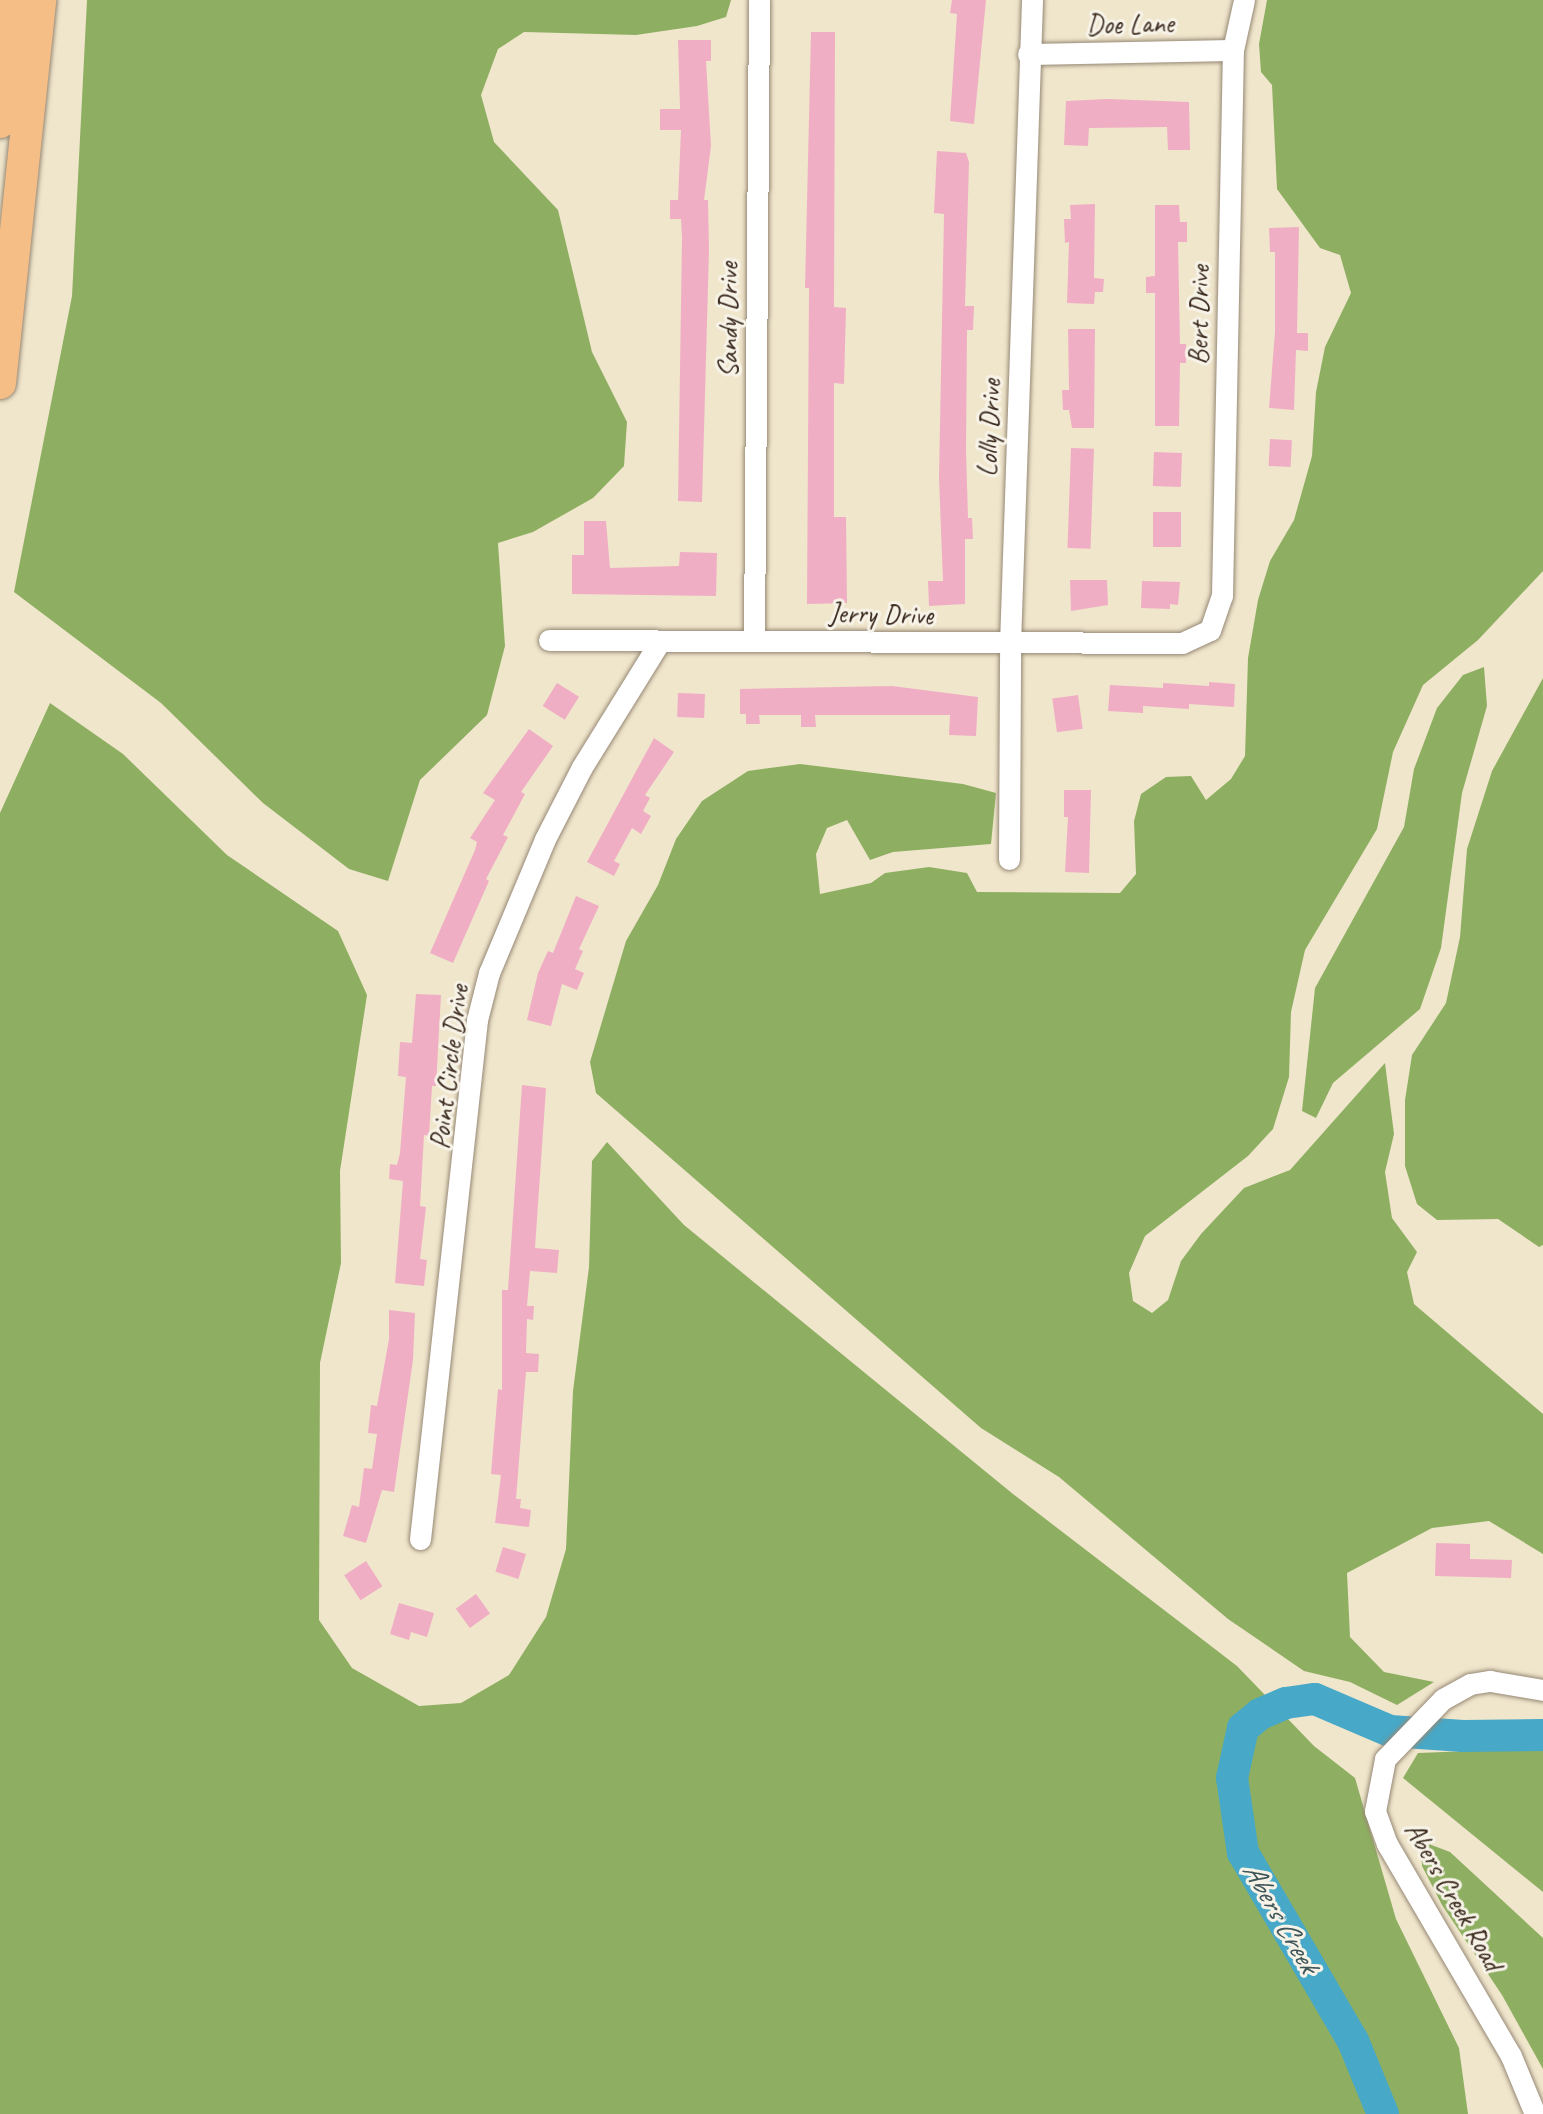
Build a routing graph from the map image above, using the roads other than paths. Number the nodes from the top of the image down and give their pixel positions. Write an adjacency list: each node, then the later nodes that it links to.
1 (13, 0): 8 (highway)
2 (40, 0): 9 (highway)
3 (759, 0): 12 (street, Sandy Drive)
4 (1032, 0): 7 (street, Lolly Drive)
5 (1244, 0): 6 (street, Bert Drive)
6 (1233, 50): 7 (street, Doe Lane); 10 (street, Bert Drive)
7 (1028, 54): 14 (street, Lolly Drive)
8 (0, 122)
9 (0, 383)
10 (1210, 630): 14 (street, Jerry Drive)
11 (549, 640): 13 (street, Jerry Drive)
12 (754, 640): 13 (street, Jerry Drive); 14 (street, Jerry Drive)
13 (660, 641): 16 (street, Point Circle Drive)
14 (1010, 644): 15 (street, Lolly Drive)
15 (1009, 859)
16 (420, 1539)
17 (1543, 1690): 18 (street, Abers Creek Road)
18 (1535, 2114)

